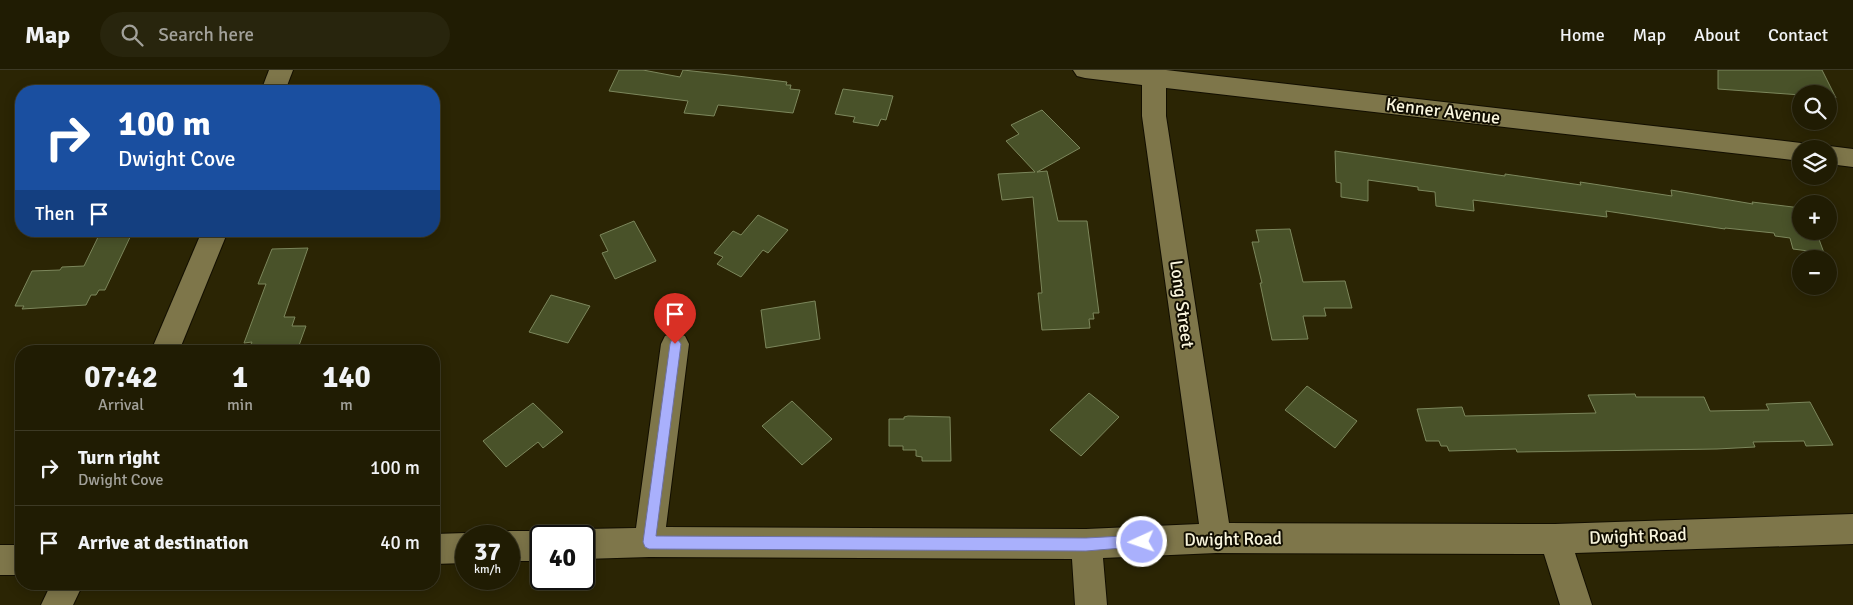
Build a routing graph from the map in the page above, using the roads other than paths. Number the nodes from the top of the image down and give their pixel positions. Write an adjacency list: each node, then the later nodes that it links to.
1 (281, 70): 4 (street)
2 (1085, 70): 3 (street, Kenner Avenue)
3 (1154, 74): 5 (street, Kenner Avenue); 12 (street, Long Street)
4 (275, 85)
5 (1792, 151)
6 (1837, 156): 7 (street)
7 (1853, 158)
8 (212, 237): 10 (street)
9 (675, 344): 14 (street)
10 (168, 345)
11 (1853, 529): 13 (street, Dwight Road)
12 (1216, 538): 13 (street, Dwight Road); 16 (street, Dwight Road)
13 (1554, 539): 24 (street)
14 (649, 542): 15 (street, Dwight Road); 16 (street, Dwight Road)
15 (595, 544)
16 (1086, 544): 23 (street)
17 (455, 548): 18 (street)
18 (440, 549)
19 (0, 560): 20 (street)
20 (15, 560)
21 (64, 590): 22 (street)
22 (57, 605)
23 (1092, 605)
24 (1576, 605)

